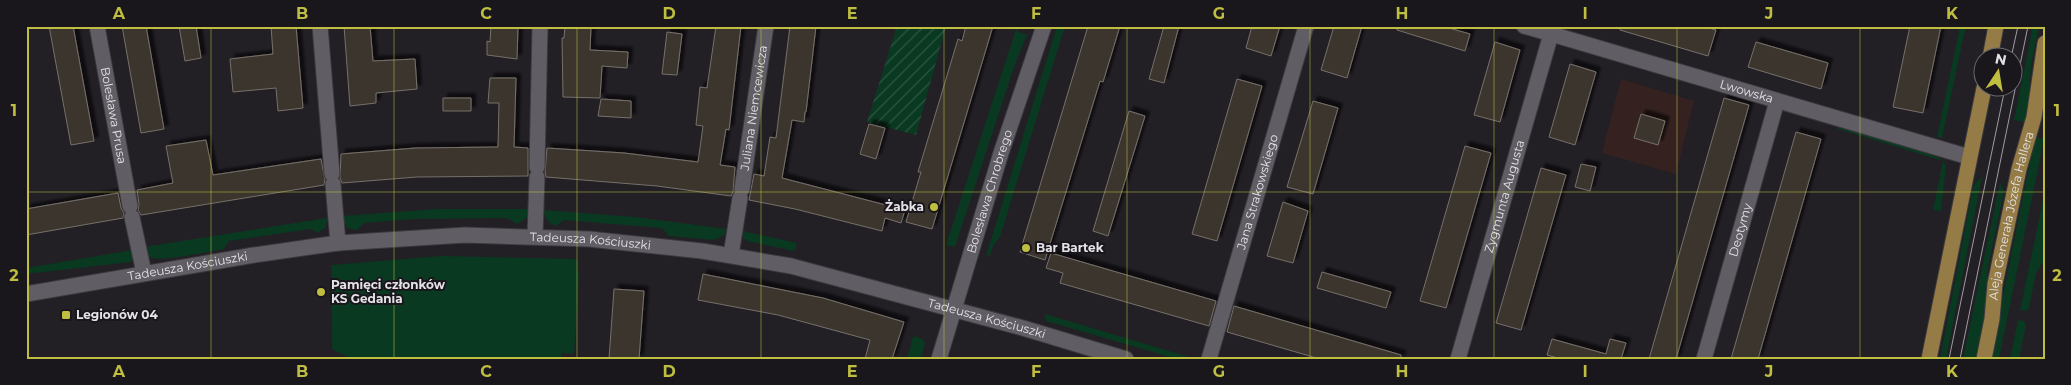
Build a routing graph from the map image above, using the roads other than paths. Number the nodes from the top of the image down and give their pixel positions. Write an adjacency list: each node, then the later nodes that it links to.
1 (97, 26): 18 (street, Bolesława Prusa)
2 (320, 26): 16 (street)
3 (540, 26): 15 (street)
4 (766, 26): 17 (street, Juliana Niemcewicza)
5 (1044, 26): 22 (street, Bolesława Chrobrego)
6 (1306, 26): 25 (street, Jana Strakowskiego)
7 (1524, 26): 9 (street, Lwowska)
8 (1996, 26): 11 (main road)
9 (1552, 34): 13 (street, Lwowska); 26 (street, Zygmunta Augusta)
10 (2045, 43): 29 (main road, Aleja Generała Józefa Hallera)
11 (1992, 48)
12 (1982, 98): 14 (main road)
13 (1777, 101): 14 (street, Lwowska); 27 (street, Deotymy)
14 (1969, 157): 28 (main road)
15 (536, 236): 16 (street, Tadeusza Kościuszki); 17 (street, Tadeusza Kościuszki)
16 (338, 243): 18 (street, Tadeusza Kościuszki)
17 (731, 255): 22 (street, Tadeusza Kościuszki)
18 (144, 273): 20 (street, Tadeusza Kościuszki)
19 (26, 289): 20 (street, Tadeusza Kościuszki)
20 (45, 290): 21 (street, Tadeusza Kościuszki)
21 (26, 294)
22 (954, 310): 23 (street, Bolesława Chrobrego); 24 (street, Tadeusza Kościuszki)
23 (939, 359)
24 (1126, 359)
25 (1210, 359)
26 (1458, 359)
27 (1704, 359)
28 (1929, 359)
29 (1984, 359)

